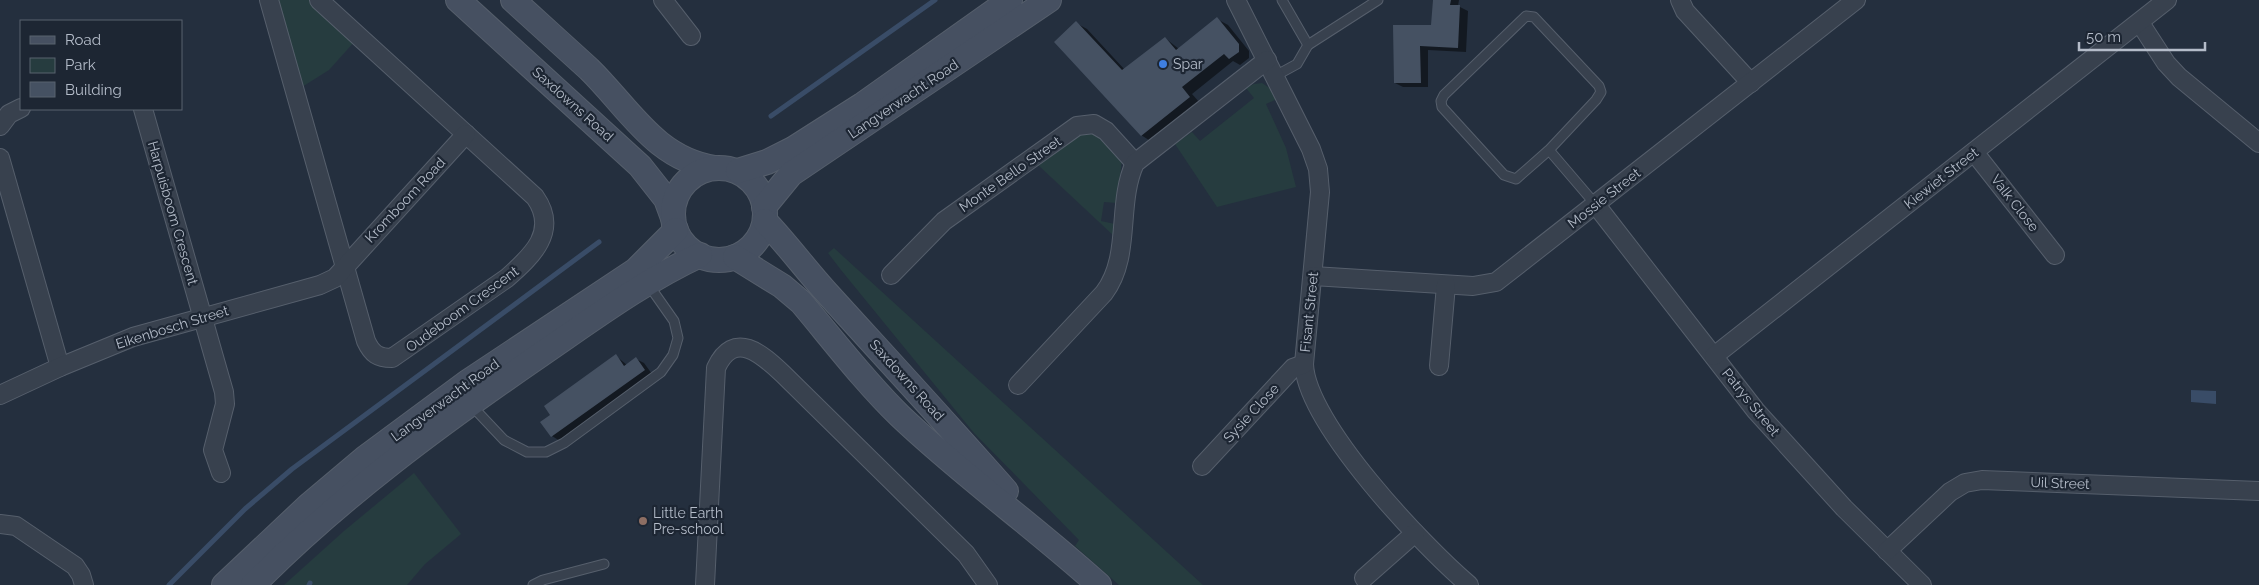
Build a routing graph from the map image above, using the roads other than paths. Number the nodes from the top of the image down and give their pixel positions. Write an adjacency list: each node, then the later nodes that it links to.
1 (269, 0): 36 (street, Oudeboom Crescent)
2 (320, 0): 23 (street, Oudeboom Crescent)
3 (458, 0): 32 (street, Saxdowns Road)
4 (513, 0): 29 (street)
5 (663, 0): 15 (street)
6 (1010, 0): 29 (street, Langverwacht Road)
7 (1049, 0): 31 (street, Langverwacht Road)
8 (1236, 0): 17 (street, Fisant Street)
9 (1282, 0): 16 (lane)
10 (1378, 0): 16 (lane)
11 (1680, 0): 19 (street)
12 (1856, 0): 19 (street, Mossie Street)
13 (2167, 0): 14 (street, Kiewiet Street)
14 (2140, 23): 24 (street); 26 (street, Kiewiet Street)
15 (691, 36)
16 (1308, 45): 18 (lane)
17 (1267, 60): 18 (street, Fisant Street); 28 (street)
18 (1275, 76): 38 (street, Fisant Street)
19 (1751, 83): 30 (street, Mossie Street)
20 (20, 109): 22 (street)
21 (143, 110): 41 (street, Harpuisboom Crescent)
22 (0, 126)
23 (466, 134): 36 (street, Kromboom Road); 36 (street, Oudeboom Crescent)
24 (2259, 143)
25 (1549, 150): 25 (lane); 30 (lane)
26 (1974, 152): 34 (street, Valk Close); 42 (street, Kiewiet Street)
27 (0, 158): 45 (street)
28 (1135, 163): 37 (street, Monte Bello Street); 46 (street)
29 (726, 170): 31 (street); 32 (street)
30 (1596, 205): 40 (street, Mossie Street); 42 (street, Patrys Street)
31 (764, 214): 35 (street); 54 (street, Saxdowns Road)
32 (675, 224): 33 (street); 59 (street, Langverwacht Road)
33 (700, 255): 35 (street); 39 (street, Langverwacht Road)
34 (2055, 255)
35 (735, 257): 54 (street, Saxdowns Road)
36 (345, 267): 41 (street, Eikenbosch Street)
37 (892, 275)
38 (1313, 276): 40 (street, Mossie Street); 43 (street, Fisant Street)
39 (648, 283): 48 (street, Langverwacht Road); 48 (lane)
40 (1446, 285): 44 (street)
41 (202, 317): 45 (street, Eikenbosch Street); 50 (street, Harpuisboom Crescent)
42 (1714, 356): 55 (street, Patrys Street)
43 (1304, 364): 49 (street, Sysie Close); 53 (street, Fisant Street)
44 (1439, 366)
45 (60, 367): 47 (street, Eikenbosch Street)
46 (1018, 385)
47 (0, 395)
48 (470, 404): 60 (street, Langverwacht Road)
49 (1202, 466)
50 (221, 473)
51 (2259, 491): 55 (street, Uil Street)
52 (0, 524): 58 (street)
53 (1415, 533): 57 (street); 65 (street, Fisant Street)
54 (1048, 539): 64 (street, Saxdowns Road)
55 (1886, 551): 66 (street, Patrys Street)
56 (604, 564): 61 (lane)
57 (1364, 578)
58 (84, 585)
59 (224, 585)
60 (253, 585)
61 (533, 585)
62 (705, 585): 63 (street)
63 (988, 585)
64 (1099, 585)
65 (1469, 585)
66 (1922, 585)

